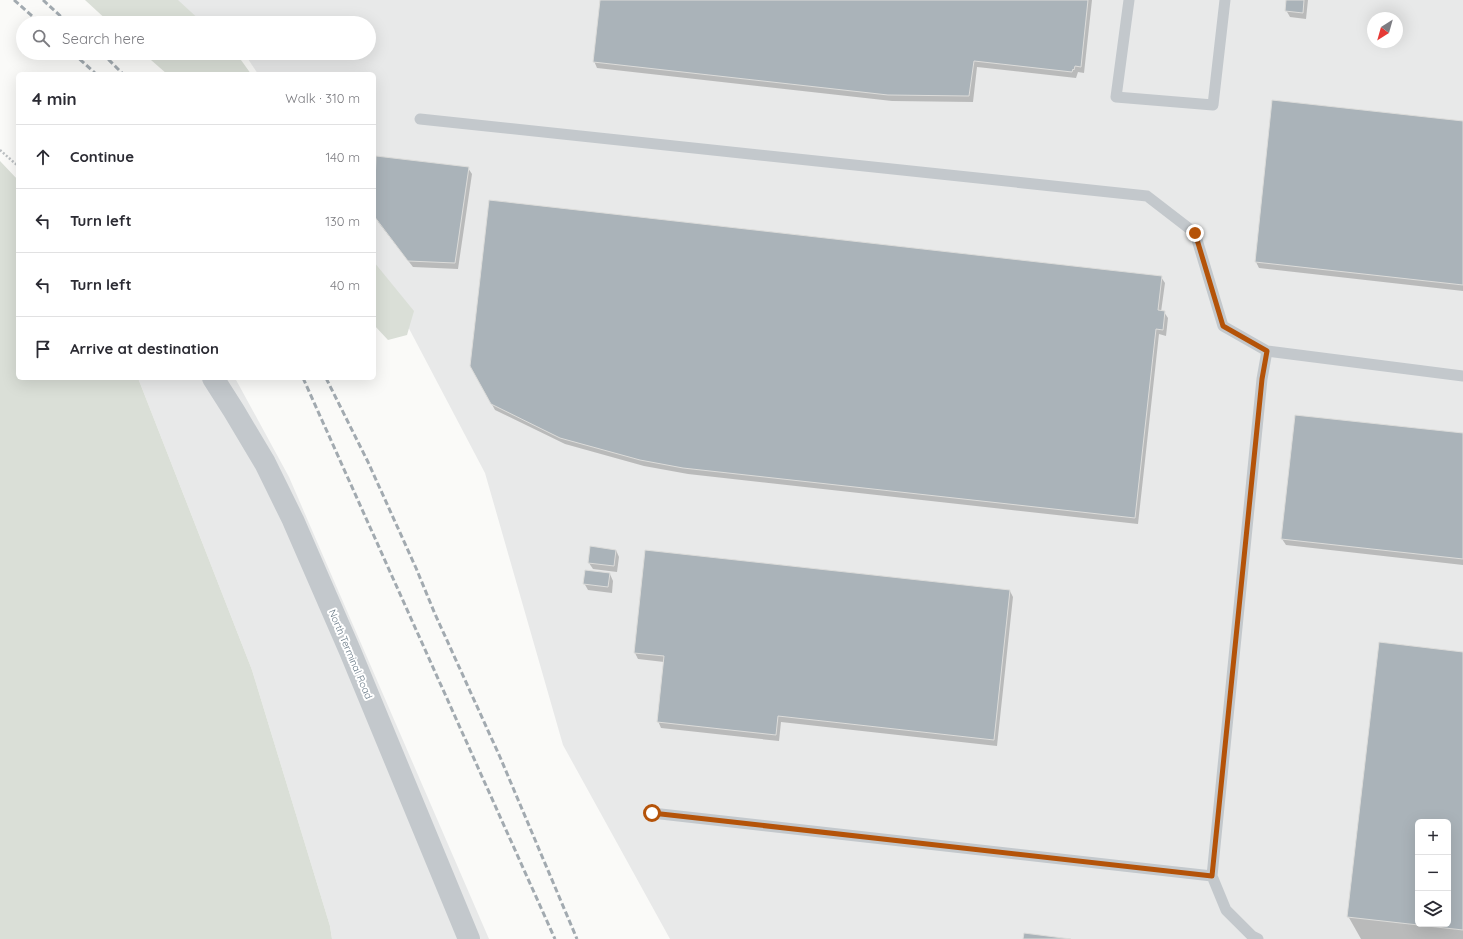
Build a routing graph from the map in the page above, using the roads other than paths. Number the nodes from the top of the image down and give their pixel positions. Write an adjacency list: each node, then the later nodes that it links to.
1 (1128, 0): 2 (lane)
2 (1225, 0)
3 (420, 119): 4 (lane)
4 (1267, 351): 5 (lane); 8 (lane)
5 (1463, 376)
6 (214, 380): 9 (street, North Terminal Road)
7 (652, 813): 8 (lane)
8 (1212, 876): 10 (lane)
9 (470, 939)
10 (1258, 939)

